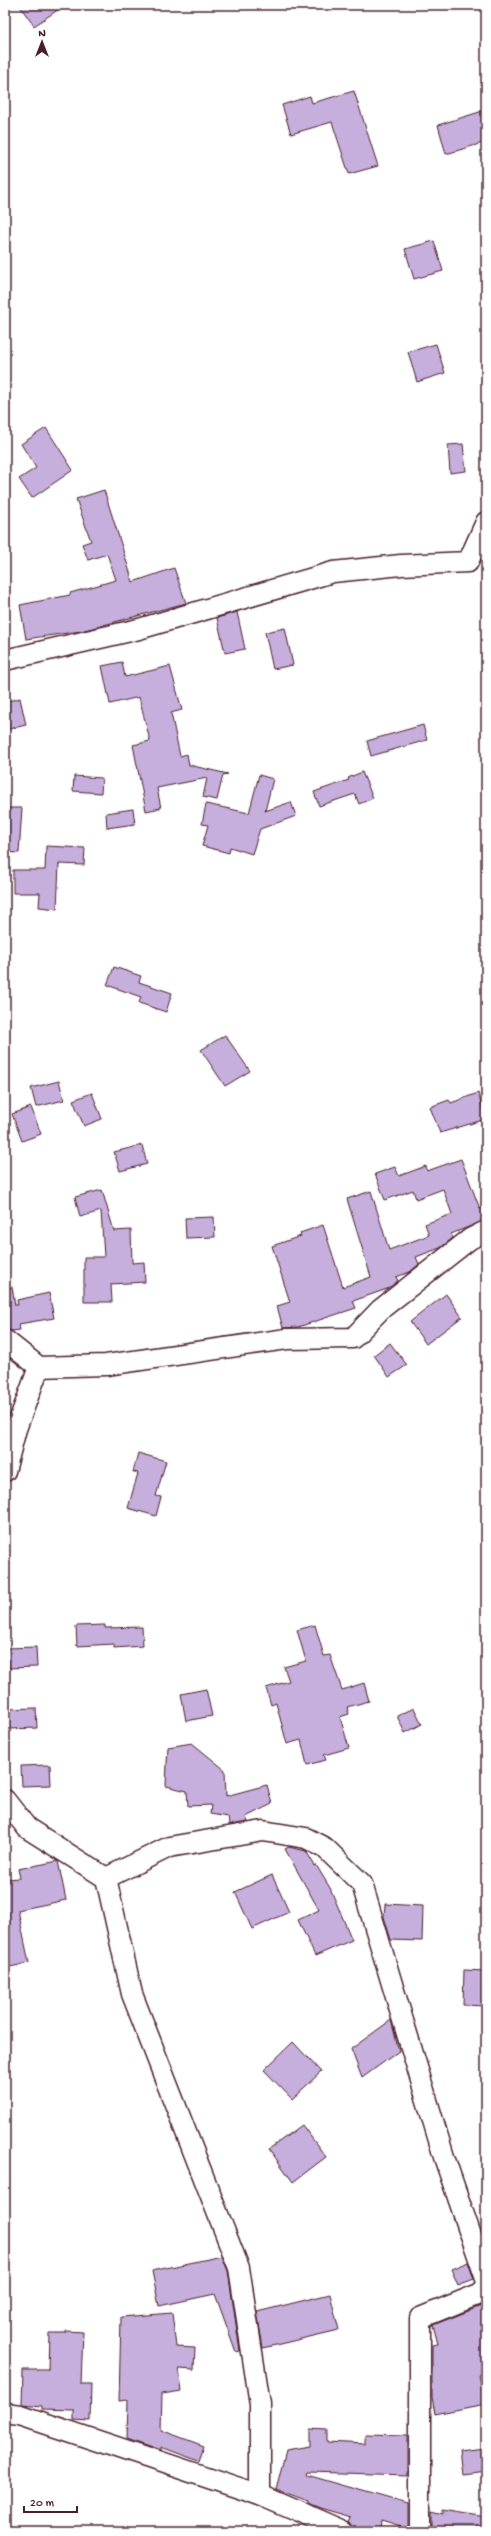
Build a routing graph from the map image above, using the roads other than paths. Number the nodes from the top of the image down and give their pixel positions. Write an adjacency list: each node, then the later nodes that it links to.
1 (486, 522): 2 (street)
2 (5, 660)
3 (486, 1231): 5 (street)
4 (5, 1340): 5 (street)
5 (39, 1367): 6 (street)
6 (5, 1471)
7 (5, 1800): 8 (street)
8 (106, 1878): 9 (street); 12 (street)
9 (486, 2279)
10 (486, 2288): 14 (street)
11 (5, 2413): 12 (street)
12 (260, 2495): 13 (street)
13 (343, 2531)
14 (420, 2531)

